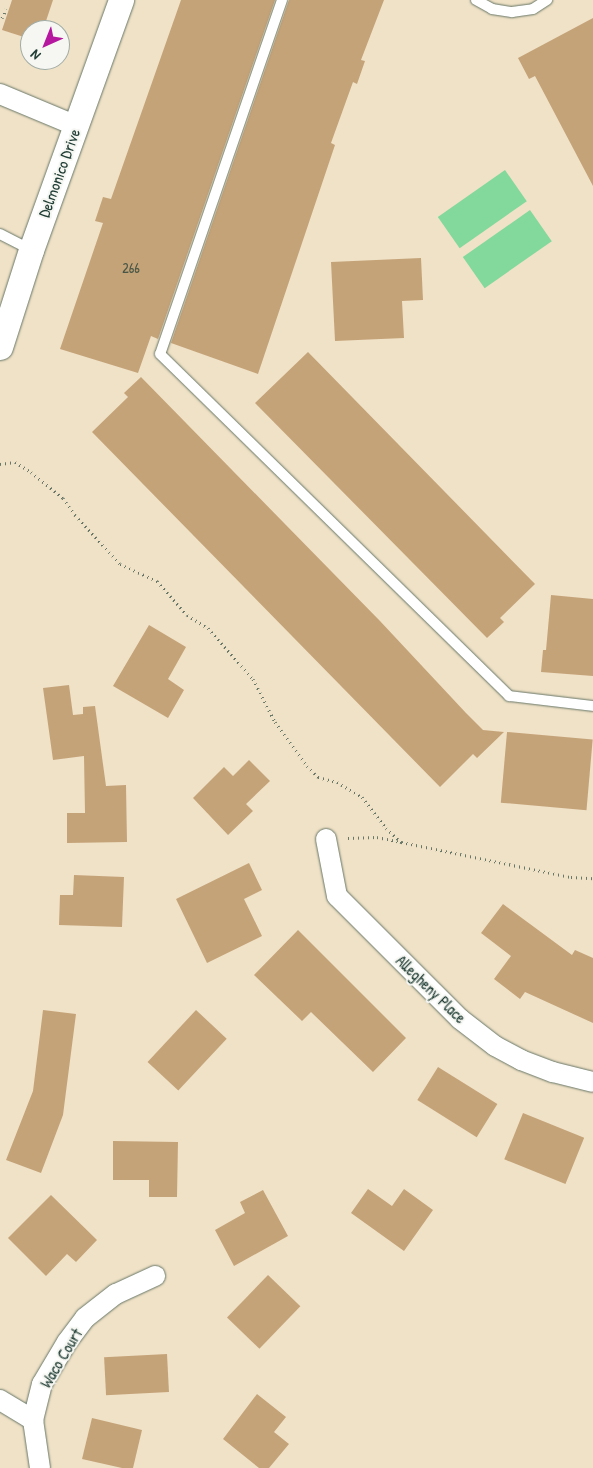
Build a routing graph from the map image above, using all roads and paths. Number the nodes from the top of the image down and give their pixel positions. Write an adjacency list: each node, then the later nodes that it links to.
1 (121, 0): 9 (street, Delmonico Drive)
2 (282, 0): 14 (lane)
3 (476, 0): 4 (lane)
4 (547, 0)
5 (6, 9): 6 (path)
6 (1, 18): 7 (path)
7 (0, 23)
8 (0, 94): 9 (street)
9 (76, 126): 11 (street, Delmonico Drive)
10 (0, 234): 11 (lane)
11 (31, 250): 12 (street, Delmonico Drive)
12 (0, 347)
13 (0, 464): 16 (path)
14 (593, 706)
15 (326, 839): 16 (path); 18 (street, Allegheny Place)
16 (402, 843): 17 (path)
17 (593, 878)
18 (593, 1082)
19 (155, 1276): 21 (street, Waco Court)
20 (0, 1400): 21 (street)
21 (34, 1420): 22 (street, Waco Court)
22 (40, 1468)

